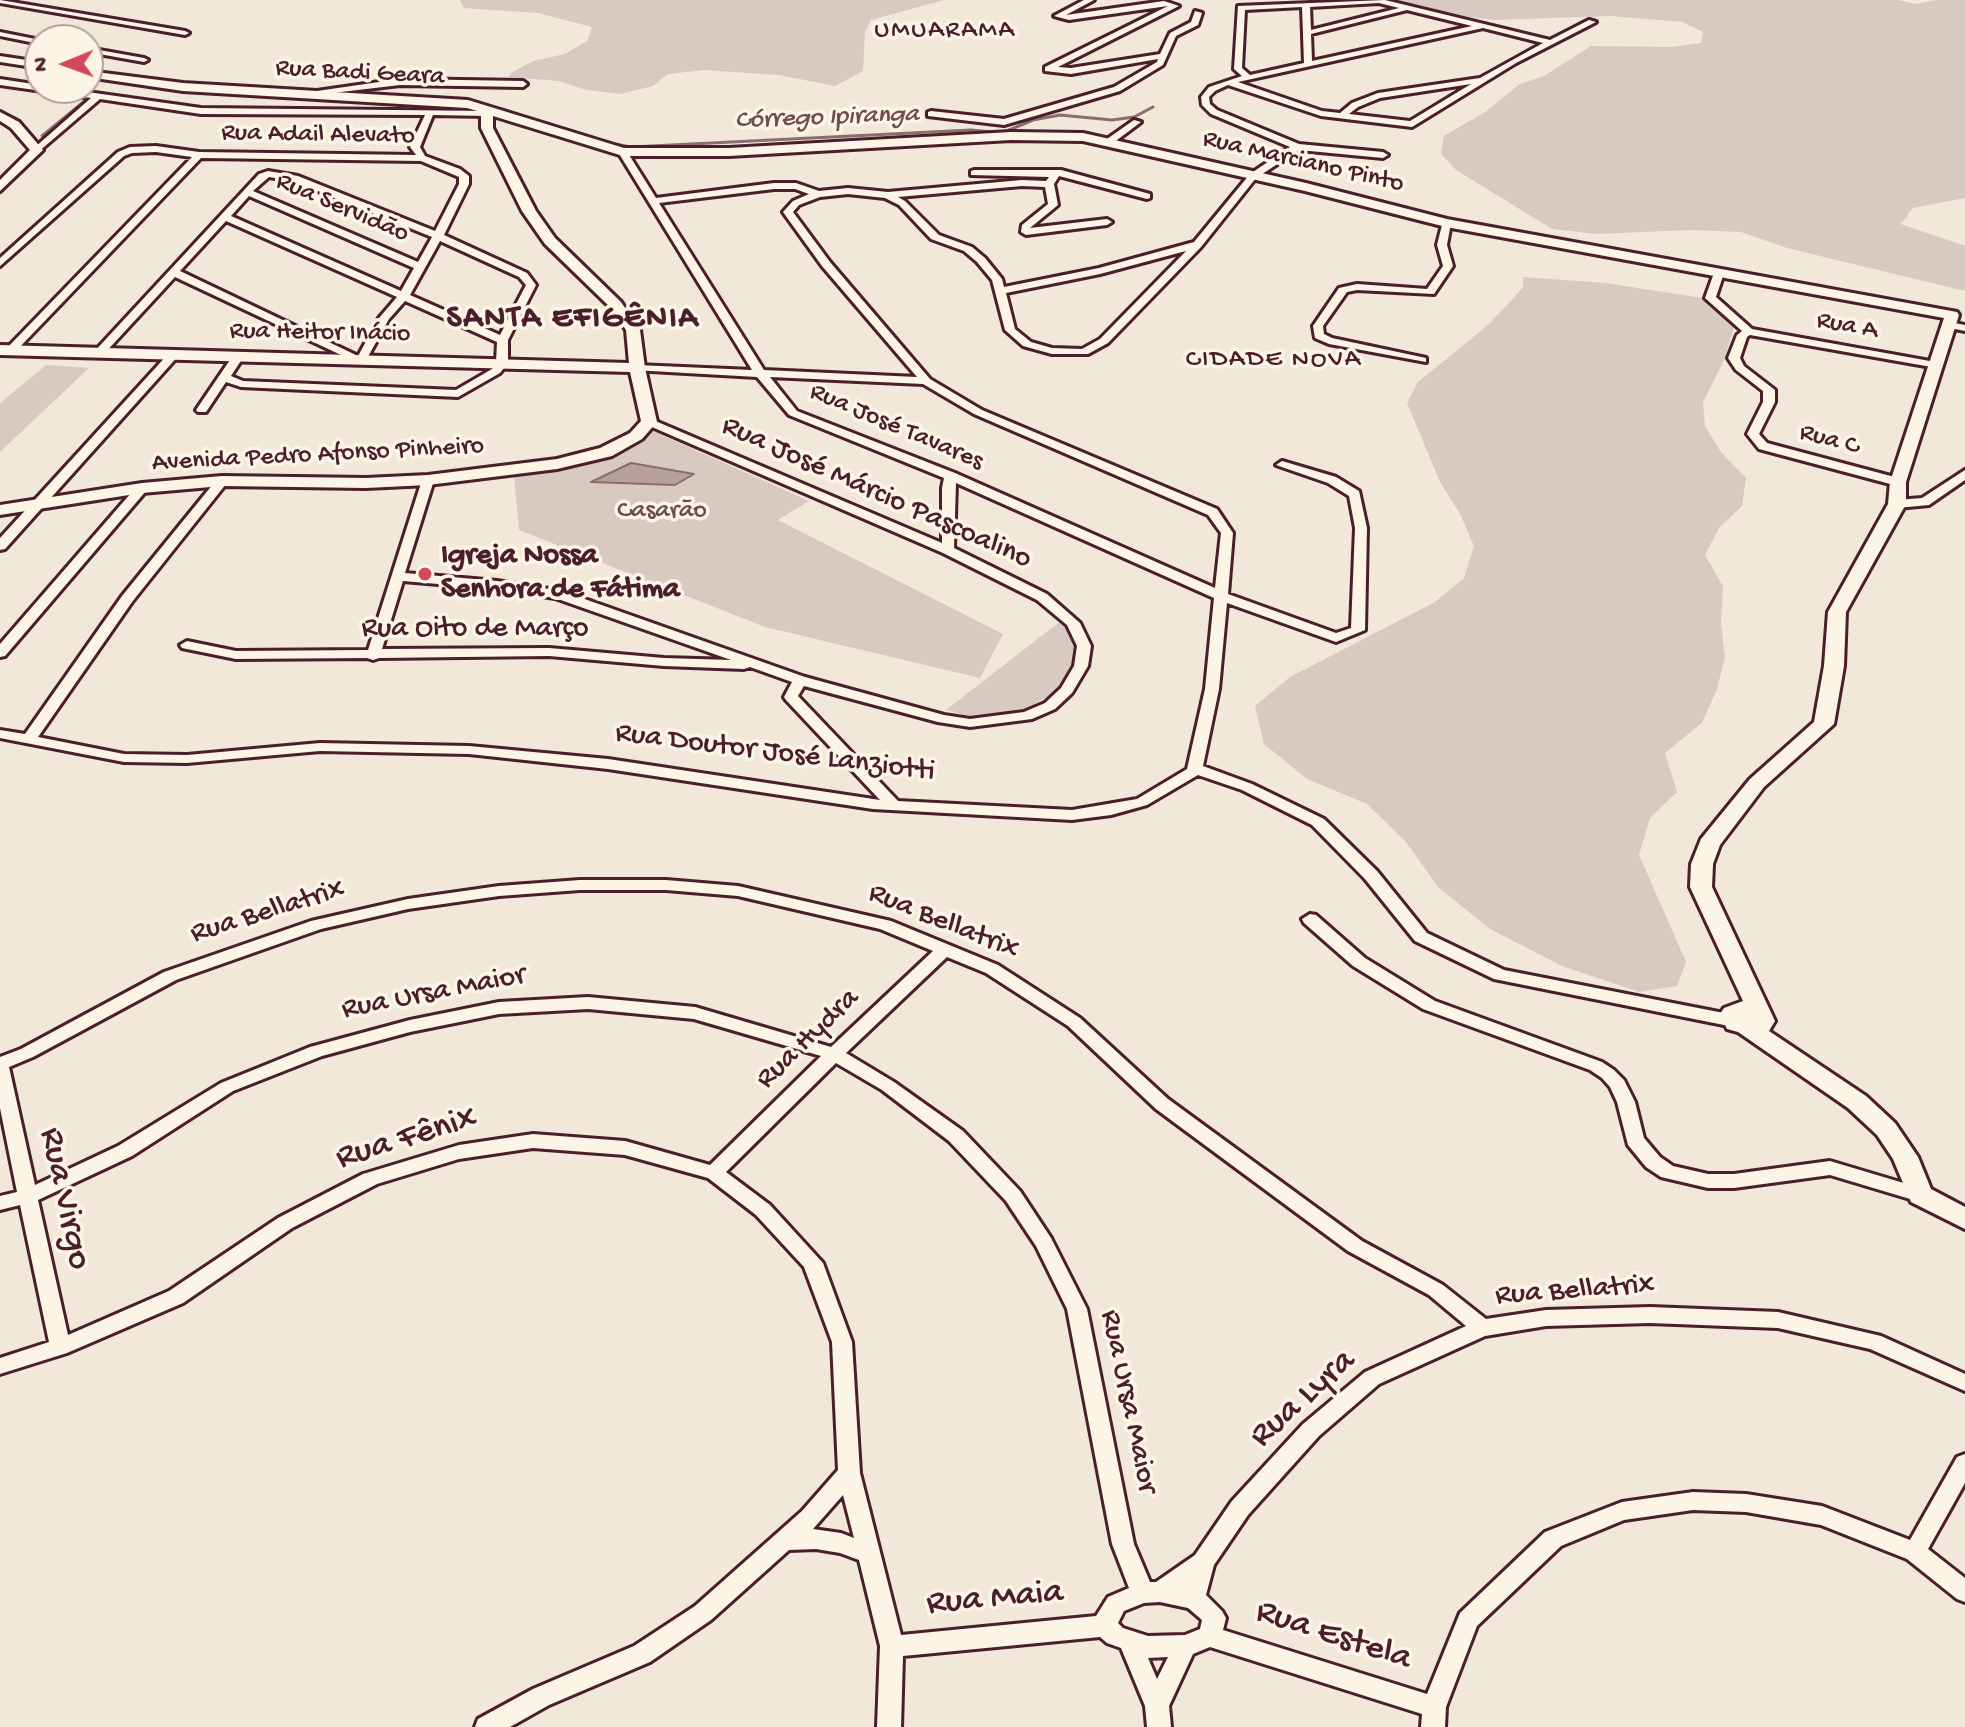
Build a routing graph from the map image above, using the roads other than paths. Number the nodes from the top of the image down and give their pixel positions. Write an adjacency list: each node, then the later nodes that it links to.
1 (1090, 0): 15 (street)
2 (0, 1): 9 (street)
3 (1244, 4): 4 (street); 21 (street)
4 (1306, 4): 5 (street); 10 (street)
5 (1409, 7): 8 (street); 10 (street)
6 (1198, 13): 15 (street)
7 (1592, 22): 13 (street)
8 (1482, 26): 13 (street); 19 (street)
9 (185, 33)
10 (1307, 33): 19 (street)
11 (0, 34): 12 (street)
12 (24, 39)
13 (1550, 42): 22 (street)
14 (104, 53): 17 (street)
15 (1163, 56): 36 (street)
16 (0, 59): 18 (street)
17 (144, 60)
18 (24, 63)
19 (1308, 63): 21 (street)
20 (104, 76): 27 (street, Rua Badi Geara)
21 (1248, 77): 24 (street)
22 (1483, 79): 34 (street); 34 (street)
23 (0, 82): 26 (street)
24 (1228, 82): 34 (street); 38 (street)
25 (523, 84): 27 (street)
26 (24, 86)
27 (307, 93): 30 (street, Rua Badi Geara)
28 (104, 98): 31 (street)
29 (89, 104): 39 (street)
30 (487, 111): 31 (street); 40 (street, Rua Badi Geara); 76 (street)
31 (430, 113): 43 (street)
32 (931, 114): 36 (street)
33 (0, 116): 39 (street)
34 (1340, 117)
35 (1137, 122): 37 (street)
36 (1008, 130): 37 (street, Rua Marciano Pinto); 40 (street, Rua Marciano Pinto)
37 (1110, 141): 46 (street, Rua Marciano Pinto)
38 (1297, 147): 42 (street); 46 (street)
39 (37, 150): 48 (street)
40 (623, 152): 53 (street, Rua José Tavares)
41 (199, 155): 43 (street, Rua Adail Alevato); 59 (street, Rua Adail Alevato); 68 (street)
42 (1383, 155)
43 (422, 158): 57 (street, Rua Adail Alevato)
44 (974, 173): 45 (street)
45 (1057, 174): 47 (street); 52 (street)
46 (1253, 176): 56 (street, Rua Marciano Pinto); 58 (street)
47 (1049, 184): 51 (street); 55 (street)
48 (0, 187)
49 (247, 192): 54 (street); 57 (street); 60 (street, Rua Servidão)
50 (818, 194): 51 (street); 53 (street); 79 (street)
51 (887, 195): 63 (street)
52 (1147, 196)
53 (653, 201): 77 (street, Rua José Tavares)
54 (225, 217): 61 (street); 64 (street)
55 (1107, 222)
56 (1446, 223): 62 (street, Rua Marciano Pinto); 73 (street)
57 (438, 236): 60 (street, Rua Adail Alevato); 67 (street)
58 (1197, 245): 63 (street); 63 (street)
59 (0, 263)
60 (420, 267): 64 (street, Rua Adail Alevato)
61 (173, 272): 69 (street); 72 (street)
62 (1719, 273): 65 (street, Rua Marciano Pinto); 66 (street)
63 (998, 291)
64 (405, 294): 67 (street); 72 (street, Rua Adail Alevato)
65 (1958, 321): 75 (street)
66 (1749, 332): 75 (street, Rua A); 87 (street, Rua C)
67 (503, 340): 74 (street)
68 (5, 350): 69 (street, Rua Heitor Inácio)
69 (99, 353): 70 (street, Rua Heitor Inácio)
70 (174, 354): 71 (street, Rua Heitor Inácio); 89 (street)
71 (238, 356): 72 (street, Rua Heitor Inácio); 78 (street)
72 (360, 360): 74 (street, Rua Heitor Inácio)
73 (1422, 360)
74 (502, 363): 76 (street, Rua Heitor Inácio); 78 (street)
75 (1937, 365): 87 (street)
76 (637, 368): 77 (street, Rua Heitor Inácio); 81 (street)
77 (760, 373): 79 (street, Rua Heitor Inácio); 84 (street, Rua José Tavares)
78 (224, 377): 80 (street)
79 (926, 381): 95 (street)
80 (202, 410)
81 (649, 422): 85 (street, Avenida Pedro Afonso Pinheiro); 93 (street, Rua José Márcio Pascoalino)
82 (1282, 465): 95 (street, Rua José Tavares)
83 (1965, 474): 90 (street)
84 (951, 476): 93 (street); 95 (street, Rua José Tavares)
85 (428, 480): 86 (street, Avenida Pedro Afonso Pinheiro); 94 (street)
86 (222, 481): 88 (street, Avenida Pedro Afonso Pinheiro); 102 (street)
87 (1898, 482): 90 (street)
88 (142, 488): 89 (street, Avenida Pedro Afonso Pinheiro); 97 (street)
89 (43, 501): 91 (street, Avenida Pedro Afonso Pinheiro); 92 (street)
90 (1897, 504): 107 (street)
91 (0, 510)
92 (0, 546)
93 (948, 550): 100 (street, Rua José Márcio Pascoalino)
94 (400, 577): 98 (street); 99 (street, Rua José Márcio Pascoalino)
95 (1221, 596): 103 (street)
96 (187, 645): 98 (street, Rua Oito de Março)
97 (0, 653)
98 (373, 656): 99 (street, Rua Oito de Março)
99 (763, 666): 100 (street, Rua José Márcio Pascoalino)
100 (800, 680): 104 (street)
101 (0, 734): 102 (street, Rua Doutor José Lanziotti)
102 (29, 740): 104 (street, Rua Doutor José Lanziotti)
103 (1194, 768): 104 (street, Rua Doutor José Lanziotti); 107 (street)
104 (893, 805)
105 (1310, 919): 111 (street)
106 (945, 949): 108 (street, Rua Hydra); 109 (street, Rua Bellatrix); 115 (street, Rua Bellatrix)
107 (1747, 1017): 111 (street)
108 (834, 1054): 110 (street, Rua Hydra); 112 (street, Rua Ursa Maior); 125 (street, Rua Ursa Maior)
109 (0, 1064): 112 (street, Rua Virgo)
110 (714, 1173): 116 (street, Rua Fênix); 120 (street, Rua Fênix)
111 (1920, 1195): 114 (street)
112 (29, 1196): 113 (street, Rua Ursa Maior); 116 (street, Rua Virgo)
113 (0, 1203)
114 (1965, 1219)
115 (1482, 1328): 118 (street, Rua Bellatrix); 124 (street, Rua Lyra)
116 (60, 1347): 117 (street, Rua Fênix)
117 (0, 1366)
118 (1965, 1383)
119 (1965, 1463): 122 (street)
120 (849, 1473): 121 (street); 123 (street, Rua Fênix)
121 (785, 1541): 123 (street); 135 (street)
122 (1915, 1552): 126 (street); 134 (street)
123 (869, 1554): 131 (street, Rua Fênix)
124 (1203, 1562): 125 (street); 127 (street)
125 (1152, 1592): 127 (street); 128 (street)
126 (1965, 1592)
127 (1194, 1599): 129 (street)
128 (1105, 1626): 130 (street); 131 (street, Rua Maia)
129 (1210, 1636): 132 (street); 134 (street, Rua Estela)
130 (1130, 1643): 132 (street); 133 (street)
131 (892, 1646): 136 (street, Rua Fênix)
132 (1185, 1646): 133 (street)
133 (1158, 1717)
134 (1434, 1717)
135 (487, 1727)
136 (889, 1727)

